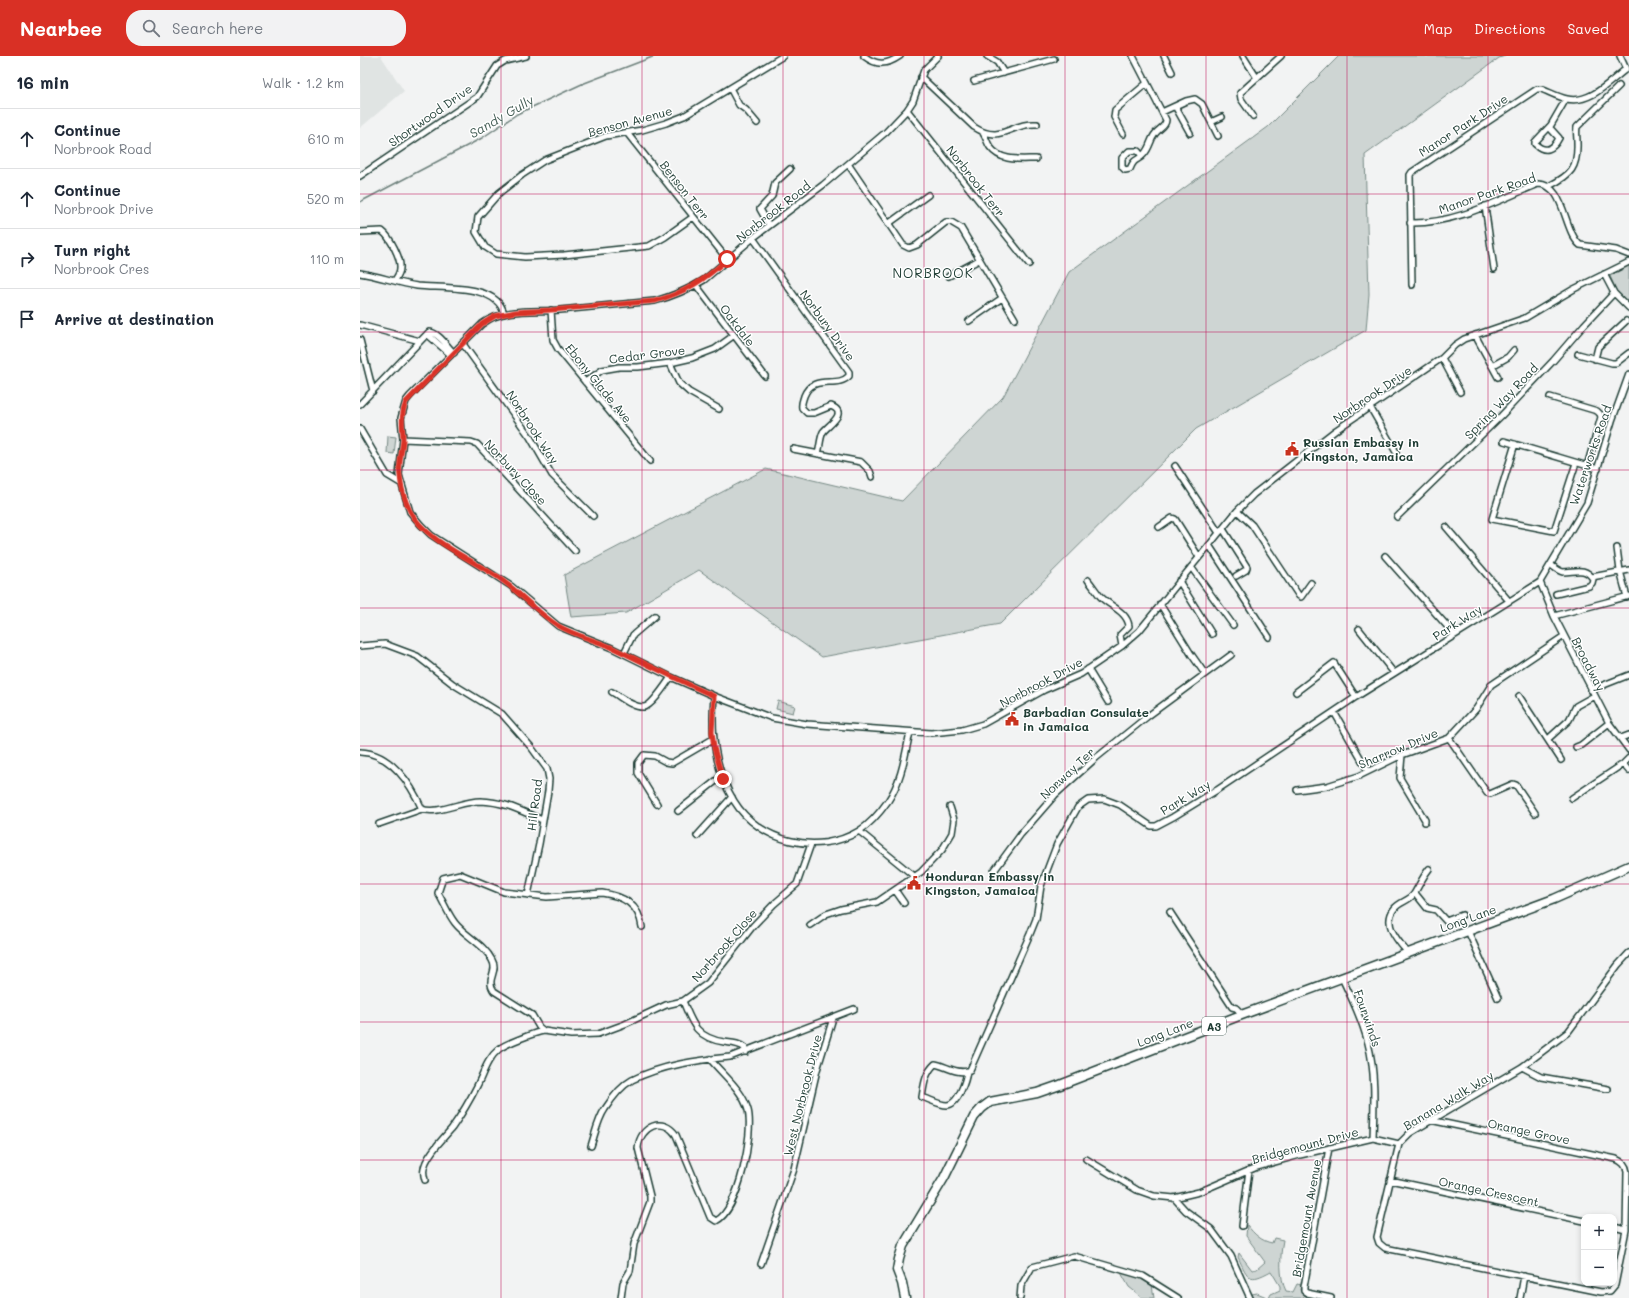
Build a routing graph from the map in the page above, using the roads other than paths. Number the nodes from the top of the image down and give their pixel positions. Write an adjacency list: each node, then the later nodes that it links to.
1 (526, 56): 41 (street, Shortwood Drive)
2 (783, 56): 21 (street, Benson Avenue)
3 (864, 56): 4 (street)
4 (900, 56)
5 (938, 56): 16 (street, Norbrook Road)
6 (987, 56): 14 (street)
7 (1133, 56): 19 (street)
8 (1164, 56): 15 (street)
9 (1242, 56): 17 (street)
10 (1281, 56): 17 (street)
11 (1620, 56): 13 (street)
12 (1054, 59): 14 (street)
13 (1628, 69): 22 (street, Manor Park Drive)
14 (1004, 72): 18 (street)
15 (1172, 72)
16 (921, 77): 24 (street, Norbrook Road); 33 (street)
17 (1257, 78): 26 (street)
18 (974, 81)
19 (1147, 83): 25 (street); 35 (street)
20 (1619, 86): 42 (street)
21 (730, 88): 29 (street); 32 (street, Benson Avenue)
22 (1566, 99): 31 (street); 46 (street, Manor Park Drive)
23 (1175, 106): 25 (street); 28 (street); 34 (street)
24 (908, 110): 39 (street, Norbrook Road); 55 (street, Norbrook Terr)
25 (1162, 112): 37 (street)
26 (1253, 116)
27 (1222, 117): 28 (street)
28 (1211, 122): 36 (street)
29 (757, 123)
30 (1037, 124): 33 (street)
31 (1549, 127): 31 (street)
32 (627, 133): 45 (street, Benson Terr); 45 (street, Benson Avenue)
33 (983, 133): 38 (street)
34 (1190, 133)
35 (1123, 134)
36 (1218, 136)
37 (1142, 156): 37 (street)
38 (1036, 159)
39 (848, 164): 47 (street); 48 (street, Norbrook Road)
40 (790, 169): 48 (street)
41 (360, 176)
42 (1550, 186): 44 (street, Manor Park Road); 51 (street, Manor Park Road)
43 (928, 195): 47 (street)
44 (1485, 206): 46 (street, Manor Park Road); 56 (street)
45 (694, 217): 52 (street, Benson Terr)
46 (1410, 223): 62 (street, Manor Park Drive)
47 (888, 224): 53 (street)
48 (770, 225): 50 (street, Norbrook Road)
49 (360, 232): 60 (street)
50 (753, 238): 52 (street, Norbrook Road); 101 (street, Norbury Drive)
51 (1629, 255)
52 (727, 259): 61 (street, Norbrook Road)
53 (979, 260): 59 (street); 64 (street)
54 (1629, 262): 58 (street, Norbrook Drive)
55 (1029, 264)
56 (1494, 269)
57 (360, 273): 60 (street)
58 (1604, 274): 63 (street); 72 (street, Norbrook Drive)
59 (949, 276)
60 (395, 280): 67 (street)
61 (696, 285): 66 (street, Norbrook Road); 73 (street, Oakdale)
62 (1412, 285)
63 (1614, 293): 65 (street); 111 (street, Spring Way Road)
64 (1002, 298): 68 (street); 69 (street)
65 (1629, 308)
66 (551, 310): 67 (street, Norbrook Road); 88 (street, Ebony Glade Ave)
67 (504, 314): 76 (street, Norbrook Road)
68 (1015, 319)
69 (969, 321)
70 (1626, 321): 82 (street)
71 (360, 325): 75 (street)
72 (1475, 335): 81 (street, Norbrook Drive); 84 (street)
73 (733, 336): 83 (street, Cedar Grove); 86 (street, Oakdale)
74 (360, 340): 89 (street)
75 (420, 341): 78 (street); 89 (street)
76 (463, 344): 78 (street, Norbrook Road); 110 (street, Norbrook Way)
77 (1514, 350): 84 (street)
78 (452, 354): 96 (street, Norbrook Road)
79 (1578, 354): 82 (street)
80 (1629, 354): 82 (street)
81 (1442, 358): 90 (street); 93 (street, Norbrook Drive)
82 (1595, 359)
83 (670, 363): 88 (street, Cedar Grove); 94 (street)
84 (1492, 366): 87 (street)
85 (1629, 374): 106 (street, Waterworks Road)
86 (764, 376)
87 (1498, 377)
88 (585, 382): 102 (street, Ebony Glade Ave)
89 (373, 391): 92 (street)
90 (1460, 392)
91 (1550, 397): 105 (street)
92 (360, 404)
93 (1370, 407): 100 (street); 109 (street, Norbrook Drive)
94 (719, 409)
95 (360, 429): 108 (street)
96 (403, 439): 108 (street, Norbrook Road); 117 (street, Norbury Close)
97 (1504, 441): 98 (street)
98 (1515, 444): 103 (street); 103 (street)
99 (793, 449): 101 (street)
100 (1396, 452)
101 (818, 454): 107 (street)
102 (650, 461)
103 (1576, 463): 105 (street)
104 (1175, 466): 114 (street)
105 (1587, 466): 106 (street)
106 (1598, 470): 120 (street, Waterworks Road)
107 (872, 477)
108 (402, 484): 144 (street, Norbrook Drive)
109 (1237, 511): 114 (street, Norbrook Drive); 129 (street)
110 (593, 516)
111 (1397, 517)
112 (1159, 527): 119 (street)
113 (1446, 527): 132 (street)
114 (1221, 531): 115 (street, Norbrook Drive); 124 (street)
115 (1209, 545): 119 (street, Norbrook Drive); 141 (street)
116 (1617, 548): 123 (street)
117 (575, 550)
118 (1385, 556): 139 (street)
119 (1200, 557): 121 (street, Norbrook Drive)
120 (1551, 565): 125 (street); 128 (street, Waterworks Road)
121 (1191, 567): 127 (street, Norbrook Drive); 136 (street)
122 (1629, 570): 123 (street)
123 (1620, 571): 125 (street); 131 (street)
124 (1236, 576)
125 (1592, 577): 130 (street)
126 (1088, 580): 143 (street)
127 (1179, 581): 133 (street, Norbrook Drive); 138 (street)
128 (1540, 582): 132 (street, Park Way); 135 (street, Broadway)
129 (1311, 583)
130 (1556, 594)
131 (1628, 597): 135 (street)
132 (1509, 601): 139 (street, Park Way)
133 (1160, 604): 143 (street, Norbrook Drive); 148 (street)
134 (655, 616): 144 (street)
135 (1554, 616): 140 (street, Broadway)
136 (1233, 625)
137 (1359, 629): 147 (street)
138 (1212, 634)
139 (1455, 635): 147 (street, Park Way)
140 (1564, 636): 151 (street, Broadway); 163 (street, Sharrow Drive)
141 (1269, 637)
142 (360, 646): 185 (street, Hill Road)
143 (1122, 646): 146 (street, Norbrook Drive)
144 (624, 653): 150 (street, Norbrook Drive)
145 (1231, 655): 148 (street, Norway Ter)
146 (1088, 670): 158 (street); 161 (street, Norbrook Drive)
147 (1394, 673): 157 (street, Park Way)
148 (1206, 674): 193 (street, Norway Ter)
149 (1629, 675): 151 (street)
150 (671, 677): 152 (street); 154 (street, Norbrook Drive)
151 (1591, 690): 156 (street, Broadway)
152 (612, 692)
153 (1296, 692): 157 (street)
154 (714, 696): 161 (street, Norbrook Drive); 165 (street)
155 (1519, 696): 166 (street)
156 (1594, 696): 160 (street, Broadway); 166 (street)
157 (1356, 697): 159 (street, Park Way)
158 (1108, 702)
159 (1334, 712): 174 (street); 218 (street, Park Way)
160 (1609, 723): 164 (street, Broadway); 167 (street)
161 (910, 732): 188 (street)
162 (1629, 735): 164 (street)
163 (1449, 738): 170 (street, Sharrow Drive); 184 (street)
164 (1621, 738): 168 (street, Broadway)
165 (713, 739): 176 (street); 180 (street)
166 (1548, 739): 172 (street)
167 (1576, 747)
168 (1629, 750)
169 (360, 752): 182 (street)
170 (1402, 755): 174 (street, Sharrow Drive); 186 (street)
171 (1629, 758): 173 (street)
172 (1561, 760)
173 (1623, 764): 175 (street); 179 (street)
174 (1368, 771): 177 (street, Sharrow Drive)
175 (1629, 771)
176 (722, 776): 178 (street); 183 (street)
177 (1297, 790)
178 (732, 797): 189 (street); 190 (street)
179 (1572, 798)
180 (657, 804)
181 (950, 807): 194 (street)
182 (422, 809): 185 (street); 187 (street)
183 (678, 811)
184 (1535, 812)
185 (542, 820): 197 (street, Hill Road)
186 (1425, 822)
187 (379, 824)
188 (859, 831): 190 (street); 194 (street)
189 (697, 836)
190 (811, 844): 208 (street, Norbrook Close)
191 (1629, 866): 203 (main road, Long Lane / A3)
192 (1428, 870): 196 (street)
193 (994, 871)
194 (914, 876): 195 (street)
195 (895, 890): 198 (street); 201 (street)
196 (1415, 893): 200 (street); 204 (street)
197 (528, 895): 202 (street); 214 (street)
198 (904, 903)
199 (1170, 912): 209 (street)
200 (1462, 915)
201 (810, 925)
202 (642, 927)
203 (1468, 931): 204 (main road, Long Lane / A3); 207 (street)
204 (1408, 953): 206 (main road, Long Lane / A3)
205 (1629, 953): 217 (street, Banana Walk Way)
206 (1342, 978): 211 (main road, Long Lane / A3); 221 (street, Fourwinds)
207 (1498, 998)
208 (682, 1001): 214 (street, Norbrook Close); 215 (street)
209 (1232, 1006): 211 (street); 213 (street)
210 (854, 1009): 212 (street)
211 (1243, 1015): 213 (main road, Long Lane / A3)
212 (832, 1018): 215 (street, West Norbrook Drive); 234 (street, West Norbrook Drive)
213 (1231, 1019): 237 (main road, Long Lane / A3)
214 (544, 1031): 227 (street)
215 (746, 1052): 216 (street)
216 (710, 1059): 223 (street); 236 (street)
217 (1522, 1067): 219 (street); 220 (street, Banana Walk Way)
218 (967, 1071): 218 (street, Park Way)
219 (1608, 1089)
220 (1430, 1120): 222 (street, Banana Walk Way); 233 (street, Orange Grove)
221 (1373, 1138): 222 (street, Bridgemount Drive); 224 (street, Bridgemount Drive)
222 (1399, 1144): 228 (street, Banana Walk Way)
223 (591, 1146)
224 (1329, 1148): 226 (street, Bridgemount Drive); 241 (street, Bridgemount Avenue)
225 (1086, 1159): 229 (street, Bridgemount Drive)
226 (1249, 1170): 229 (street, Bridgemount Drive); 231 (street)
227 (425, 1180)
228 (1390, 1180): 230 (street, Orange Crescent); 235 (street, Banana Walk Way)
229 (1174, 1198): 240 (street)
230 (1581, 1220)
231 (1242, 1226)
232 (1617, 1228): 233 (street)
233 (1626, 1230): 235 (street, Banana Walk Way)
234 (760, 1264)
235 (1524, 1276): 242 (street)
236 (621, 1298)
237 (905, 1298)
238 (1020, 1298): 239 (street)
239 (1178, 1298)
240 (1250, 1298)
241 (1331, 1298)
242 (1520, 1298)

